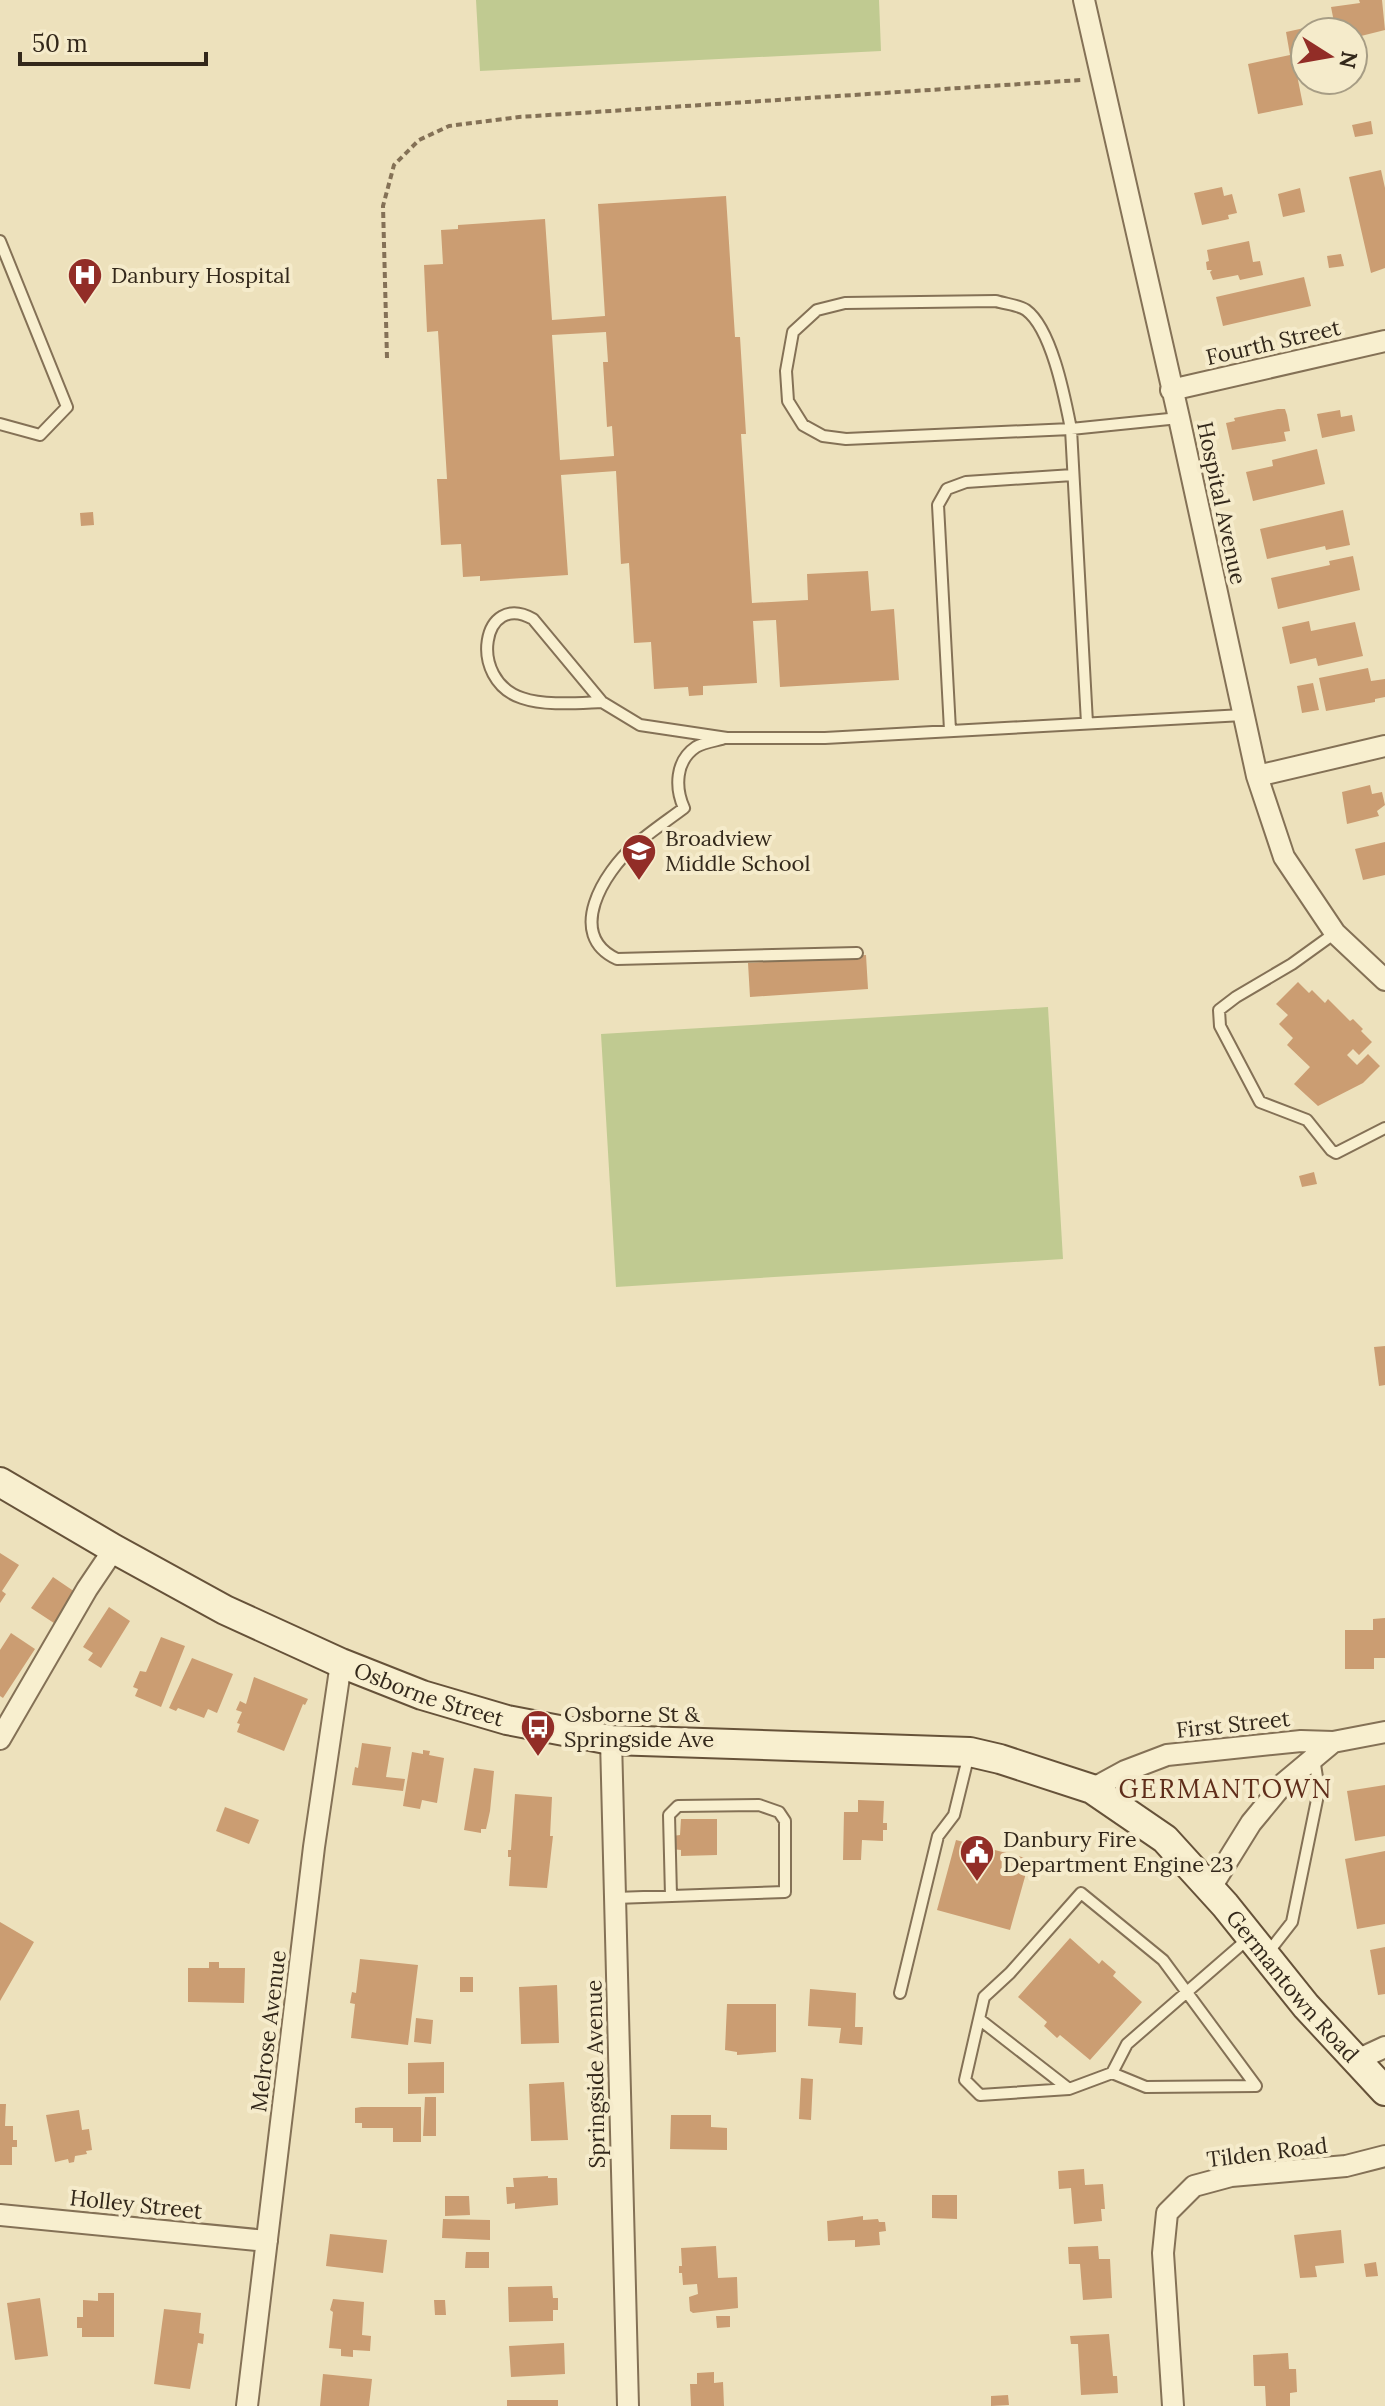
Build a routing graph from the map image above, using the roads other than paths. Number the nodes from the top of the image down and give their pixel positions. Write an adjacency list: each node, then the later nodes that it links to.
1 (1088, 1): 4 (street, Hospital Avenue)
2 (0, 241): 6 (lane)
3 (1385, 341): 4 (street, Fourth Street)
4 (1171, 390): 5 (street, Hospital Avenue)
5 (1179, 418): 7 (lane); 10 (street, Hospital Avenue)
6 (0, 424)
7 (1071, 429): 7 (lane); 8 (lane)
8 (1073, 475): 11 (lane); 12 (lane)
9 (602, 702): 9 (lane); 13 (lane)
10 (1243, 715): 11 (lane); 15 (street, Hospital Avenue)
11 (1087, 723): 12 (lane)
12 (950, 730): 13 (lane)
13 (727, 738): 17 (lane)
14 (1385, 746): 15 (street)
15 (1257, 776): 16 (street, Hospital Avenue)
16 (1335, 933): 18 (street, Hospital Avenue); 19 (lane)
17 (857, 953)
18 (1385, 980)
19 (1385, 1128)
20 (0, 1482): 21 (main road, Osborne Street)
21 (114, 1549): 22 (main road, Osborne Street); 24 (street)
22 (341, 1663): 25 (main road, Osborne Street); 45 (street, Melrose Avenue)
23 (1385, 1732): 26 (street, First Street)
24 (0, 1739)
25 (611, 1740): 27 (main road, Osborne Street); 33 (street, Springside Avenue)
26 (1333, 1742): 28 (street); 30 (street, First Street)
27 (970, 1752): 29 (main road, Osborne Street); 36 (lane)
28 (1314, 1756): 31 (street); 34 (lane)
29 (1000, 1759): 30 (main road, Germantown Road)
30 (1092, 1789): 31 (main road, Germantown Road)
31 (1210, 1889): 34 (main road, Germantown Road)
32 (671, 1896): 32 (lane); 33 (lane)
33 (615, 1898): 47 (street, Springside Avenue)
34 (1258, 1946): 35 (lane); 39 (main road, Germantown Road)
35 (1187, 1991): 37 (lane); 40 (lane); 40 (lane)
36 (900, 1993)
37 (979, 2019): 41 (lane); 41 (lane)
38 (1385, 2047): 39 (street)
39 (1357, 2060): 42 (main road, Germantown Road)
40 (1112, 2073): 41 (lane)
41 (1069, 2089)
42 (1385, 2091)
43 (1385, 2156): 48 (street, Tilden Road)
44 (0, 2215): 45 (street, Holley Street)
45 (267, 2241): 46 (street, Melrose Avenue)
46 (247, 2406)
47 (628, 2406)
48 (1173, 2406)

